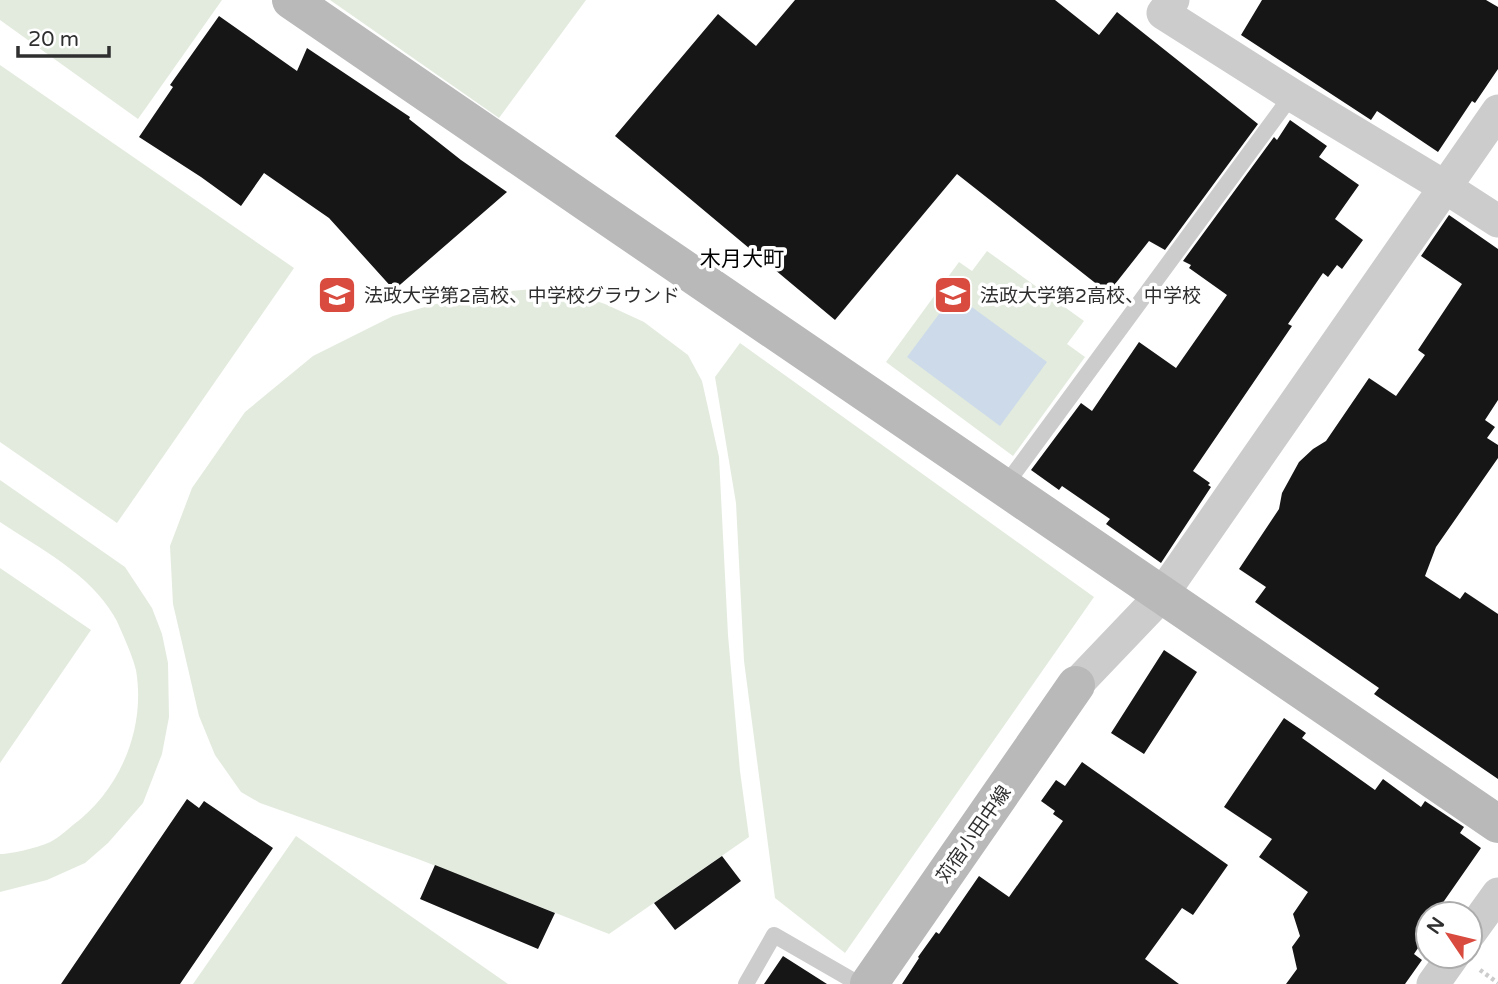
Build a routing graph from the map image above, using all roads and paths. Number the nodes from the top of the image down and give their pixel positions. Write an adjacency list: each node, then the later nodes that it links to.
1 (290, 0): 7 (street)
2 (1164, 6): 3 (street)
3 (1292, 95): 5 (street); 7 (lane)
4 (1498, 111): 5 (street)
5 (1445, 187): 6 (street); 8 (street)
6 (1498, 221)
7 (1004, 487): 8 (street)
8 (1161, 596): 9 (street); 10 (street)
9 (1076, 685): 15 (street, 苅宿小田中線)
10 (1498, 824)
11 (1498, 894): 12 (street)
12 (1484, 914)
13 (746, 984): 14 (lane)
14 (859, 984)
15 (869, 984)

